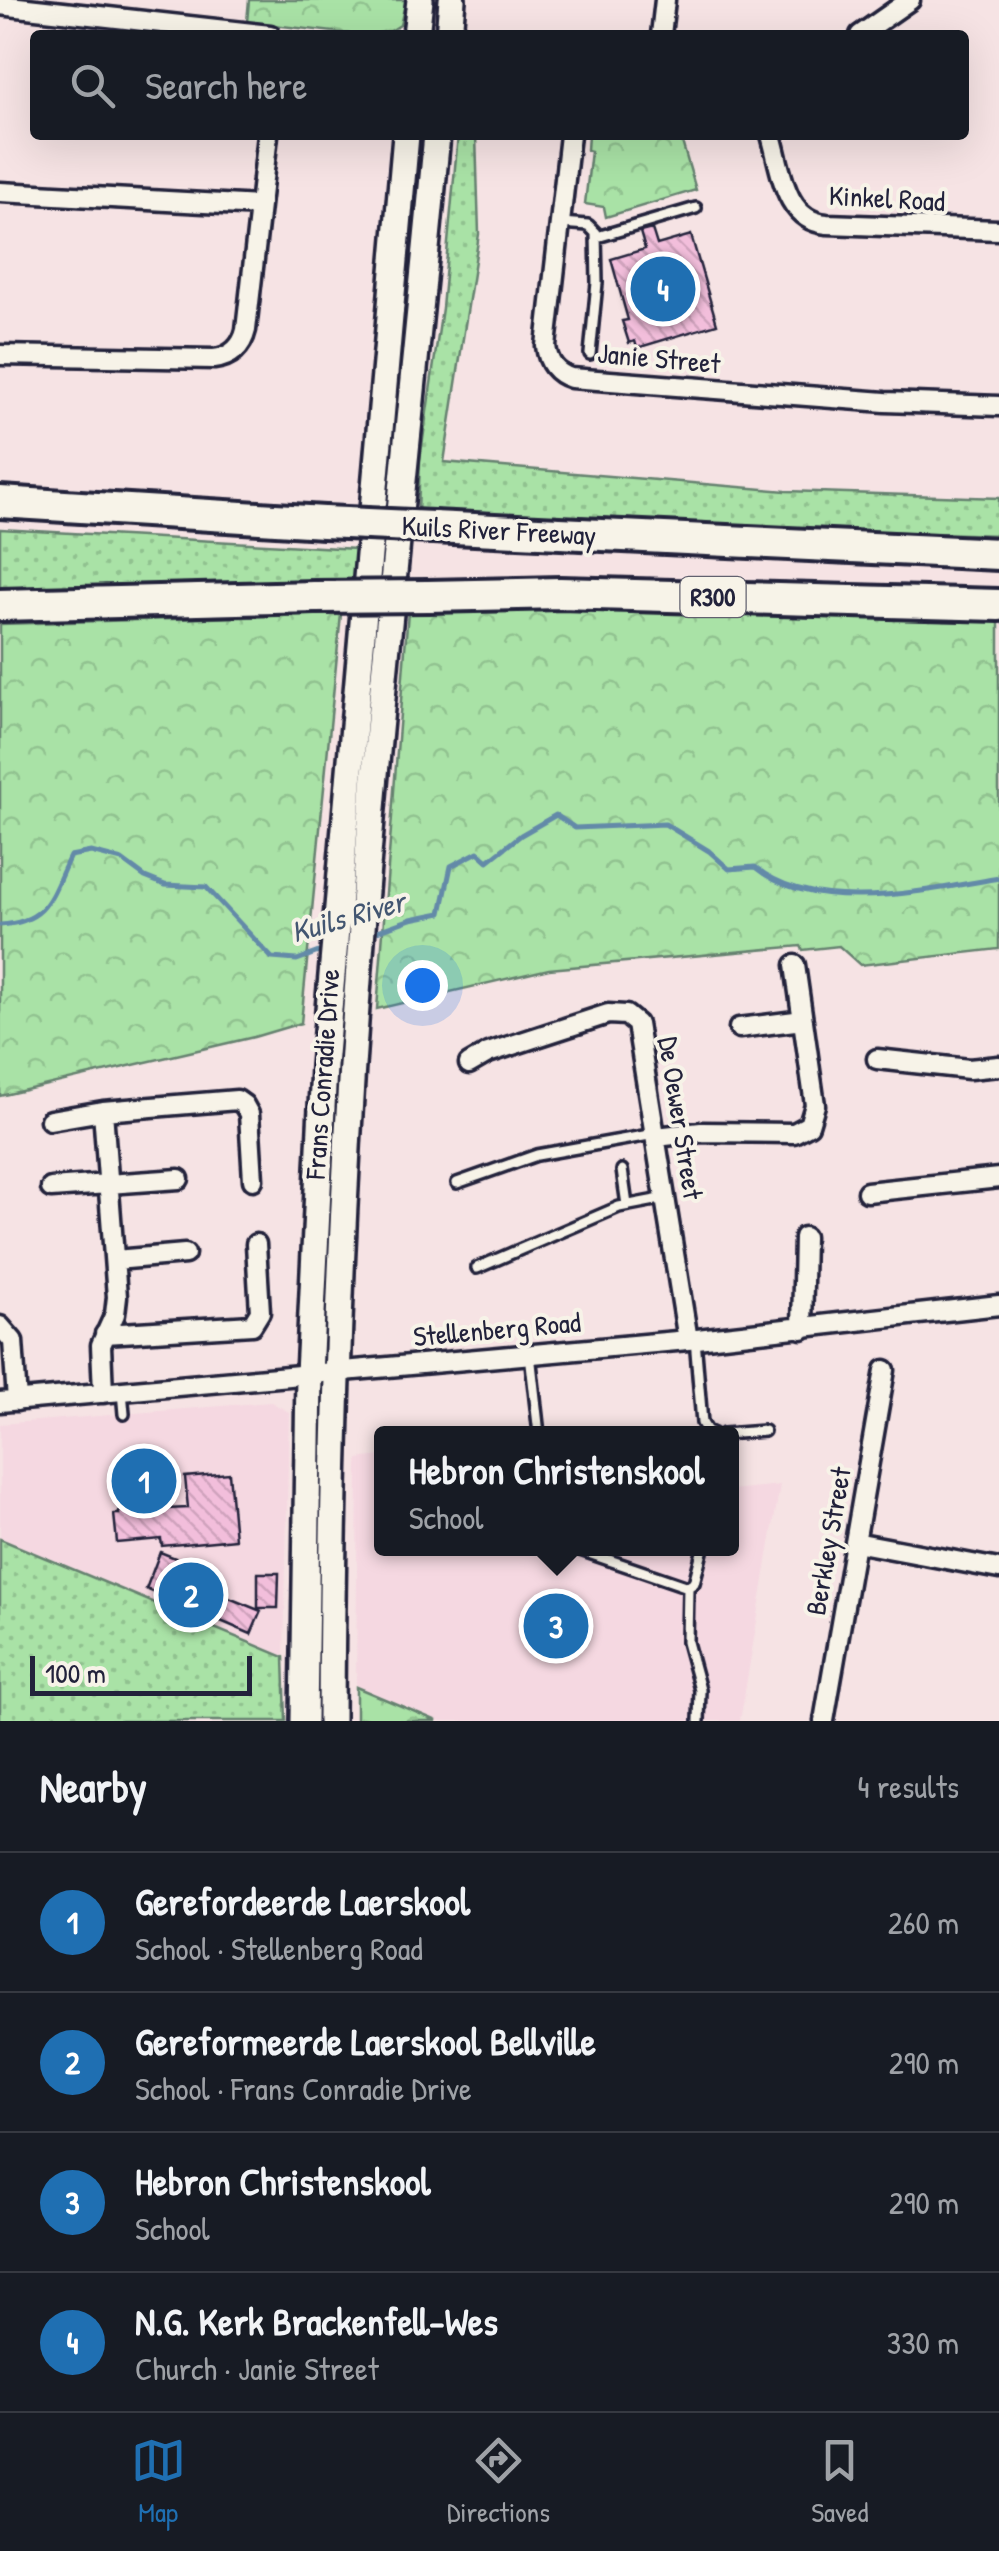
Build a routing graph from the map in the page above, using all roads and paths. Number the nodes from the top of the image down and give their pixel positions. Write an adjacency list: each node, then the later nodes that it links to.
1 (420, 0): 7 (street)
2 (452, 0): 8 (street)
3 (665, 0): 9 (street)
4 (910, 0): 10 (street)
5 (2, 3): 6 (street)
6 (228, 30)
7 (417, 30)
8 (449, 30)
9 (662, 30)
10 (867, 30)
11 (267, 140): 17 (street)
12 (406, 140): 61 (street, Frans Conradie Drive)
13 (437, 140): 60 (street, Frans Conradie Drive)
14 (569, 140): 19 (street, Janie Street)
15 (774, 140): 20 (street, Kinkel Road)
16 (0, 192): 17 (street)
17 (260, 206): 23 (street)
18 (696, 208): 21 (lane)
19 (560, 223): 21 (lane); 24 (street, Janie Street)
20 (999, 230)
21 (597, 237): 22 (lane)
22 (590, 354)
23 (0, 355)
24 (999, 406)
25 (0, 502): 26 (highway, Kuils River Freeway / R300, bridge)
26 (999, 554)
27 (999, 604): 28 (highway, R300, bridge)
28 (0, 605)
29 (795, 965): 30 (street)
30 (803, 1020): 31 (street); 37 (street)
31 (738, 1028)
32 (877, 1059): 34 (street)
33 (469, 1064): 37 (street, De Oewer Street)
34 (999, 1066)
35 (103, 1111): 36 (street); 41 (street); 43 (street)
36 (50, 1120)
37 (656, 1136): 42 (lane); 46 (street, De Oewer Street)
38 (622, 1170): 47 (lane)
39 (999, 1178): 45 (street)
40 (179, 1179): 43 (street)
41 (253, 1180)
42 (457, 1183)
43 (110, 1184): 44 (street); 51 (street)
44 (50, 1188)
45 (868, 1192)
46 (666, 1198): 47 (lane); 57 (street, De Oewer Street)
47 (627, 1205): 52 (lane)
48 (804, 1238): 55 (street)
49 (256, 1244): 56 (street)
50 (185, 1254): 51 (street)
51 (115, 1260): 56 (street)
52 (477, 1268)
53 (999, 1305): 55 (street, Stellenberg Road)
54 (0, 1326): 63 (street)
55 (802, 1329): 57 (street, Stellenberg Road)
56 (105, 1334): 62 (street)
57 (691, 1340): 58 (street, Stellenberg Road); 66 (lane)
58 (530, 1354): 60 (street, Stellenberg Road); 65 (lane)
59 (885, 1370): 69 (street, Berkley Street)
60 (338, 1371): 61 (street, Stellenberg Road); 76 (street, Frans Conradie Drive)
61 (309, 1374): 62 (street, Stellenberg Road); 75 (street, Frans Conradie Drive)
62 (112, 1392): 63 (street, Stellenberg Road); 64 (lane)
63 (9, 1401)
64 (124, 1414)
65 (538, 1426)
66 (704, 1426)
67 (764, 1430): 68 (lane)
68 (739, 1432)
69 (855, 1542): 72 (street); 77 (street, Berkley Street)
70 (597, 1556): 73 (lane)
71 (701, 1556): 73 (lane)
72 (999, 1569)
73 (688, 1587): 74 (lane)
74 (695, 1719)
75 (304, 1721)
76 (331, 1721)
77 (824, 1721)

